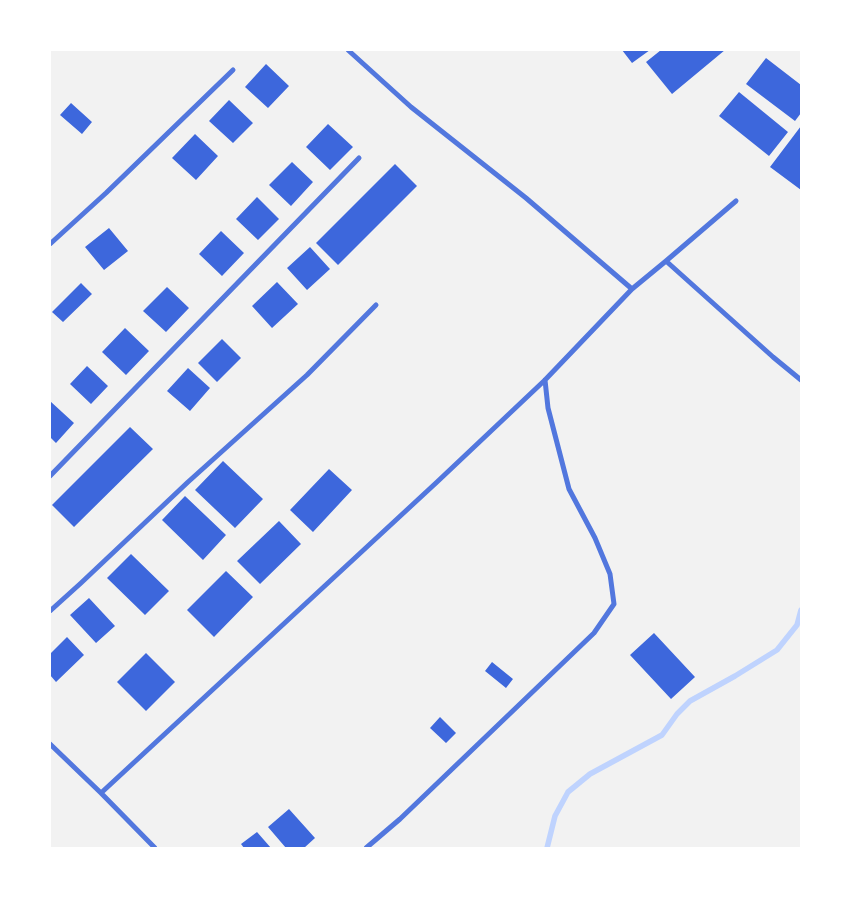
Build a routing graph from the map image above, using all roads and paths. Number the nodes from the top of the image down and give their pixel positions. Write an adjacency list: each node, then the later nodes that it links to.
1 (348, 50): 7 (street)
2 (233, 70): 5 (street)
3 (359, 158): 11 (street)
4 (736, 200): 6 (street)
5 (50, 244)
6 (666, 261): 7 (street); 10 (street)
7 (632, 289): 9 (street)
8 (376, 305): 12 (street)
9 (545, 380): 14 (street); 16 (street)
10 (801, 380)
11 (50, 476)
12 (50, 611)
13 (50, 744): 14 (street)
14 (101, 793): 15 (street)
15 (155, 848)
16 (366, 848)

